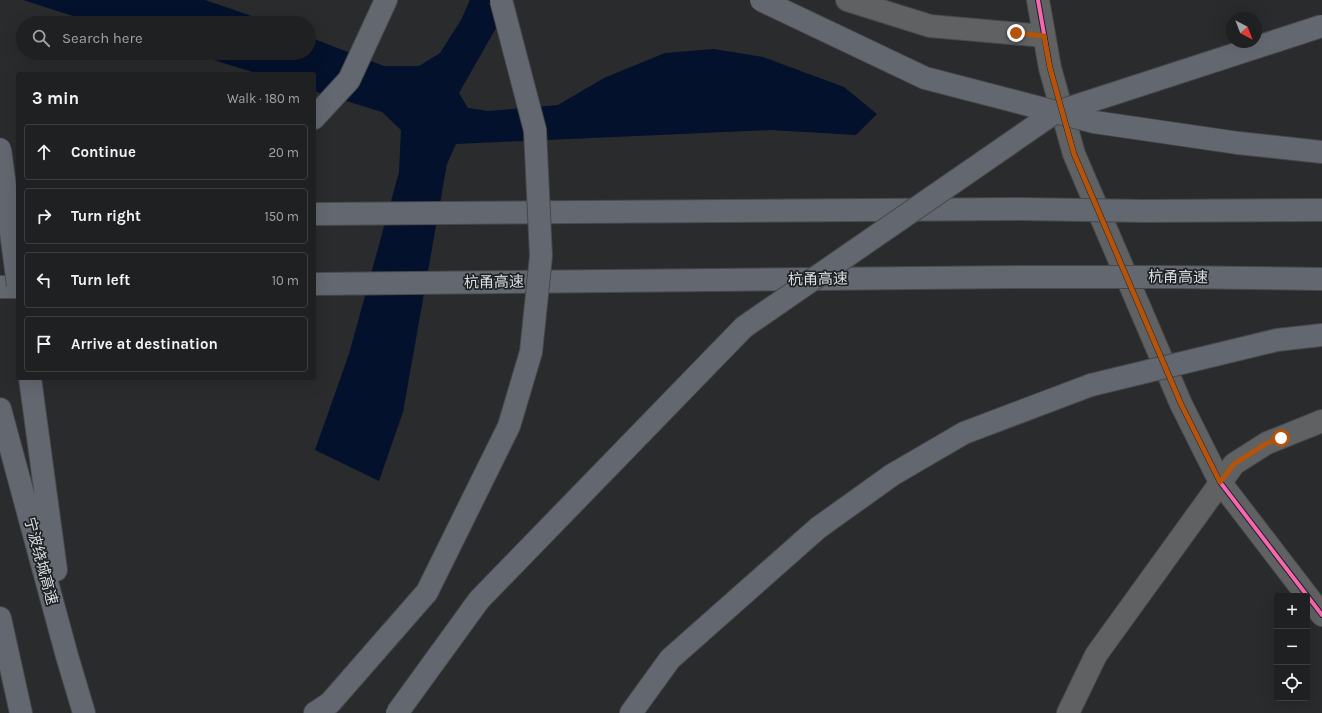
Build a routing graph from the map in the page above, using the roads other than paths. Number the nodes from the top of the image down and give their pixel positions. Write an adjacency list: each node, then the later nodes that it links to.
1 (386, 0): 8 (highway)
2 (501, 0): 32 (highway, bridge)
3 (761, 0): 10 (highway, bridge)
4 (847, 0): 7 (street)
5 (1038, 2): 7 (street)
6 (1322, 26): 33 (highway, bridge)
7 (1044, 36): 26 (street)
8 (316, 116)
9 (0, 149): 17 (highway, bridge)
10 (1322, 152)
11 (16, 198): 12 (highway)
12 (0, 199)
13 (1322, 210): 14 (highway, bridge)
14 (316, 214)
15 (0, 216): 16 (highway)
16 (16, 216)
17 (16, 271)
18 (1322, 279): 19 (highway, 杭甬高速, bridge)
19 (316, 284)
20 (16, 286): 21 (highway)
21 (0, 287)
22 (1322, 335): 34 (highway, bridge)
23 (30, 380): 29 (highway)
24 (0, 409): 29 (highway, 宁波绕城高速)
25 (1322, 421): 26 (street)
26 (1220, 482): 27 (street); 35 (street)
27 (1322, 615)
28 (0, 618): 30 (highway)
29 (67, 656): 31 (highway, 宁波绕城高速)
30 (21, 713)
31 (84, 713)
32 (315, 713)
33 (397, 713)
34 (631, 713)
35 (1068, 713)

